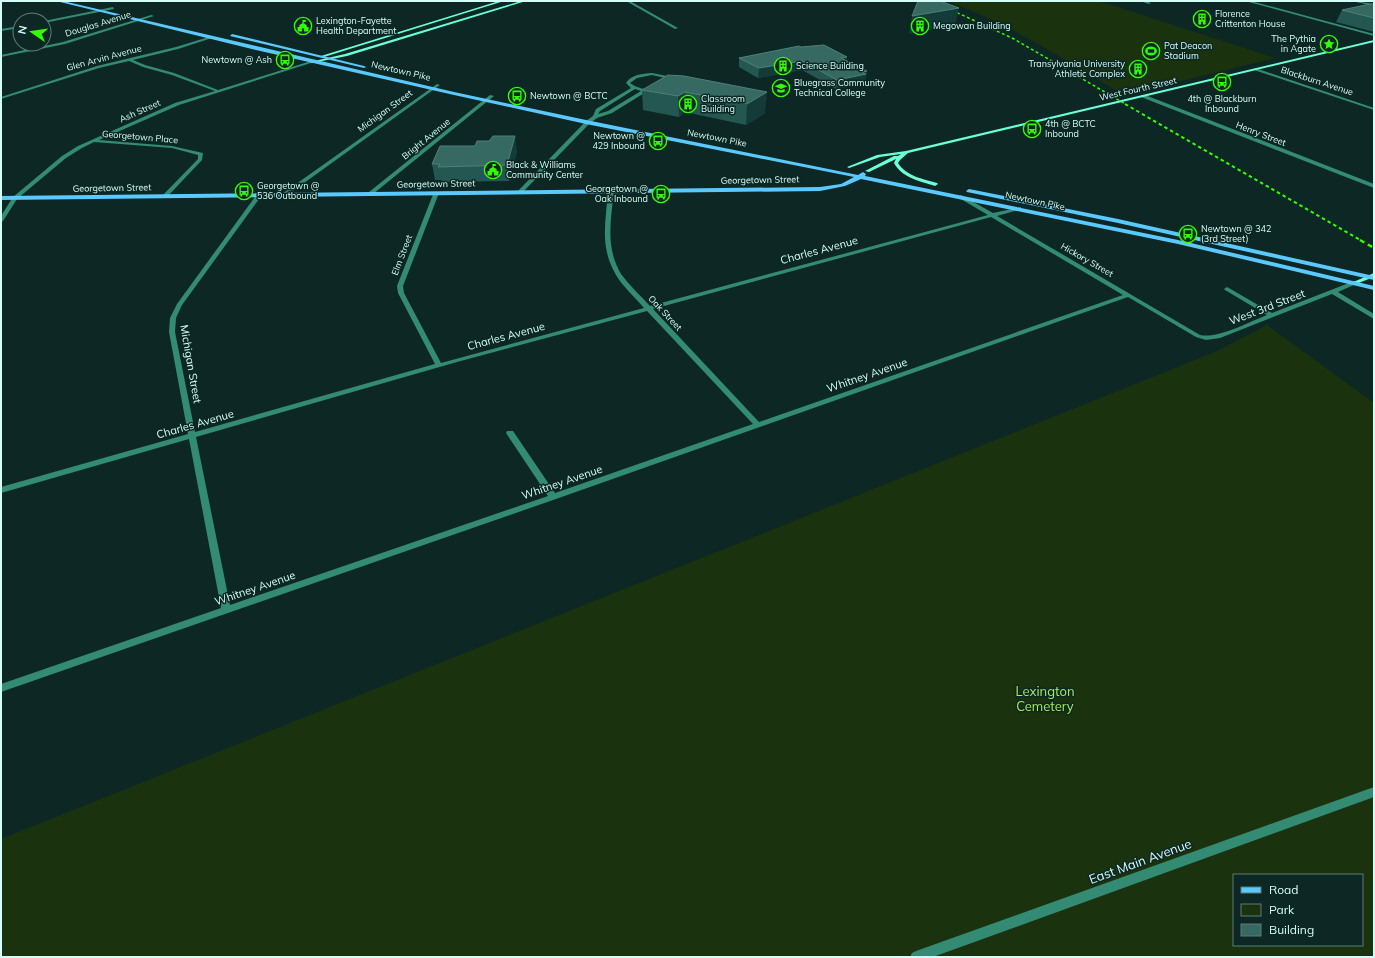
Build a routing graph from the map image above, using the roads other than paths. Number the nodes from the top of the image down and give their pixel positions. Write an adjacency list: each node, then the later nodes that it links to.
1 (58, 1): 13 (main road, Newtown Pike)
2 (502, 1): 27 (main road)
3 (524, 1): 28 (main road)
4 (628, 1): 20 (street)
5 (1142, 1): 8 (street)
6 (1247, 1): 23 (street)
7 (1357, 1): 10 (street)
8 (1149, 3)
9 (100, 4): 11 (main road)
10 (1374, 5)
11 (113, 8): 12 (main road); 13 (street)
12 (120, 9)
13 (100, 11): 17 (street); 18 (main road, Newtown Pike)
14 (136, 13): 15 (main road)
15 (152, 16): 16 (main road); 18 (street, Douglas Avenue)
16 (159, 18)
17 (52, 20)
18 (138, 20): 24 (main road, Newtown Pike); 26 (street, Douglas Avenue)
19 (12, 28): 21 (street)
20 (676, 28)
21 (1, 30)
22 (225, 34): 27 (main road, Newtown Pike)
23 (1374, 35)
24 (213, 37): 29 (street, Glen Arvin Avenue); 30 (main road, Newtown Pike)
25 (1374, 41): 32 (main road, West Fourth Street)
26 (1, 56)
27 (322, 56): 28 (main road, Newtown Pike); 30 (main road)
28 (330, 58): 30 (main road); 31 (main road, Newtown Pike)
29 (129, 59): 37 (street); 41 (street, Glen Arvin Avenue)
30 (312, 62): 36 (main road, Newtown Pike); 37 (street, Ash Street)
31 (369, 68)
32 (1255, 69): 40 (main road, West Fourth Street); 43 (street, Blackburn Avenue)
33 (384, 72): 34 (main road, Newtown Pike)
34 (438, 85): 36 (street, Michigan Street); 39 (main road, Newtown Pike)
35 (634, 88): 38 (street); 38 (street); 44 (street)
36 (432, 89): 42 (main road, Newtown Pike); 66 (street, Michigan Street)
37 (216, 90): 46 (street, Ash Street)
38 (646, 90): 44 (street)
39 (492, 96): 42 (street, Bright Avenue); 44 (main road, Newtown Pike)
40 (1143, 96): 48 (main road, West Fourth Street); 59 (street, Henry Street)
41 (1, 98)
42 (486, 101): 45 (main road, Newtown Pike); 64 (street, Bright Avenue)
43 (1374, 109)
44 (595, 117): 45 (street); 47 (main road, Newtown Pike)
45 (588, 122): 55 (main road, Newtown Pike); 63 (street)
46 (92, 141): 68 (street, Georgetown Place); 70 (street, Ash Street)
47 (754, 149)
48 (906, 152): 52 (main road, West Fourth Street); 53 (main road, West Fourth Street); 57 (main road)
49 (824, 162): 50 (main road)
50 (831, 164)
51 (838, 165): 52 (main road)
52 (849, 167): 53 (main road)
53 (867, 171): 54 (main road); 55 (main road, Georgetown Street)
54 (880, 173)
55 (861, 176): 60 (main road, Georgetown Street); 67 (main road, Newtown Pike)
56 (900, 177): 57 (main road)
57 (935, 184): 58 (main road)
58 (943, 185)
59 (1374, 186)
60 (611, 190): 63 (main road, Georgetown Street); 80 (street, Oak Street)
61 (966, 190): 74 (main road, Newtown Pike)
62 (436, 192): 63 (main road, Georgetown Street); 64 (main road, Georgetown Street); 84 (street, Elm Street)
63 (520, 192)
64 (371, 193): 66 (main road, Georgetown Street)
65 (259, 195): 66 (main road, Georgetown Street); 68 (main road, Georgetown Street); 87 (street, Michigan Street)
66 (284, 195)
67 (958, 195): 71 (main road, Newtown Pike); 72 (street, Hickory Street)
68 (165, 196): 70 (main road, Georgetown Street)
69 (1, 198): 70 (main road, Georgetown Street)
70 (15, 198): 73 (street, Ash Street)
71 (1019, 208): 72 (street, Charles Avenue); 75 (main road, Newtown Pike)
72 (993, 215): 79 (street, Hickory Street); 80 (street, Charles Avenue)
73 (1, 220)
74 (1372, 277): 75 (main road)
75 (1354, 283): 76 (main road, Newtown Pike); 78 (street, West 3rd Street)
76 (1374, 288)
77 (1227, 289): 81 (street)
78 (1334, 292): 81 (street, West 3rd Street); 82 (street)
79 (1129, 295): 83 (street, Hickory Street); 85 (street, Whitney Avenue)
80 (648, 308): 84 (street, Charles Avenue); 85 (street, Oak Street)
81 (1272, 316): 83 (street, West 3rd Street)
82 (1374, 317)
83 (1206, 338)
84 (440, 365): 87 (street, Charles Avenue)
85 (758, 425): 89 (street, Whitney Avenue)
86 (510, 433): 89 (street)
87 (193, 436): 88 (street, Charles Avenue); 90 (street, Michigan Street)
88 (1, 490)
89 (553, 497): 90 (street, Whitney Avenue)
90 (226, 610): 91 (street, Whitney Avenue)
91 (1, 688)
92 (1374, 792): 93 (street, East Main Avenue)
93 (916, 957)

